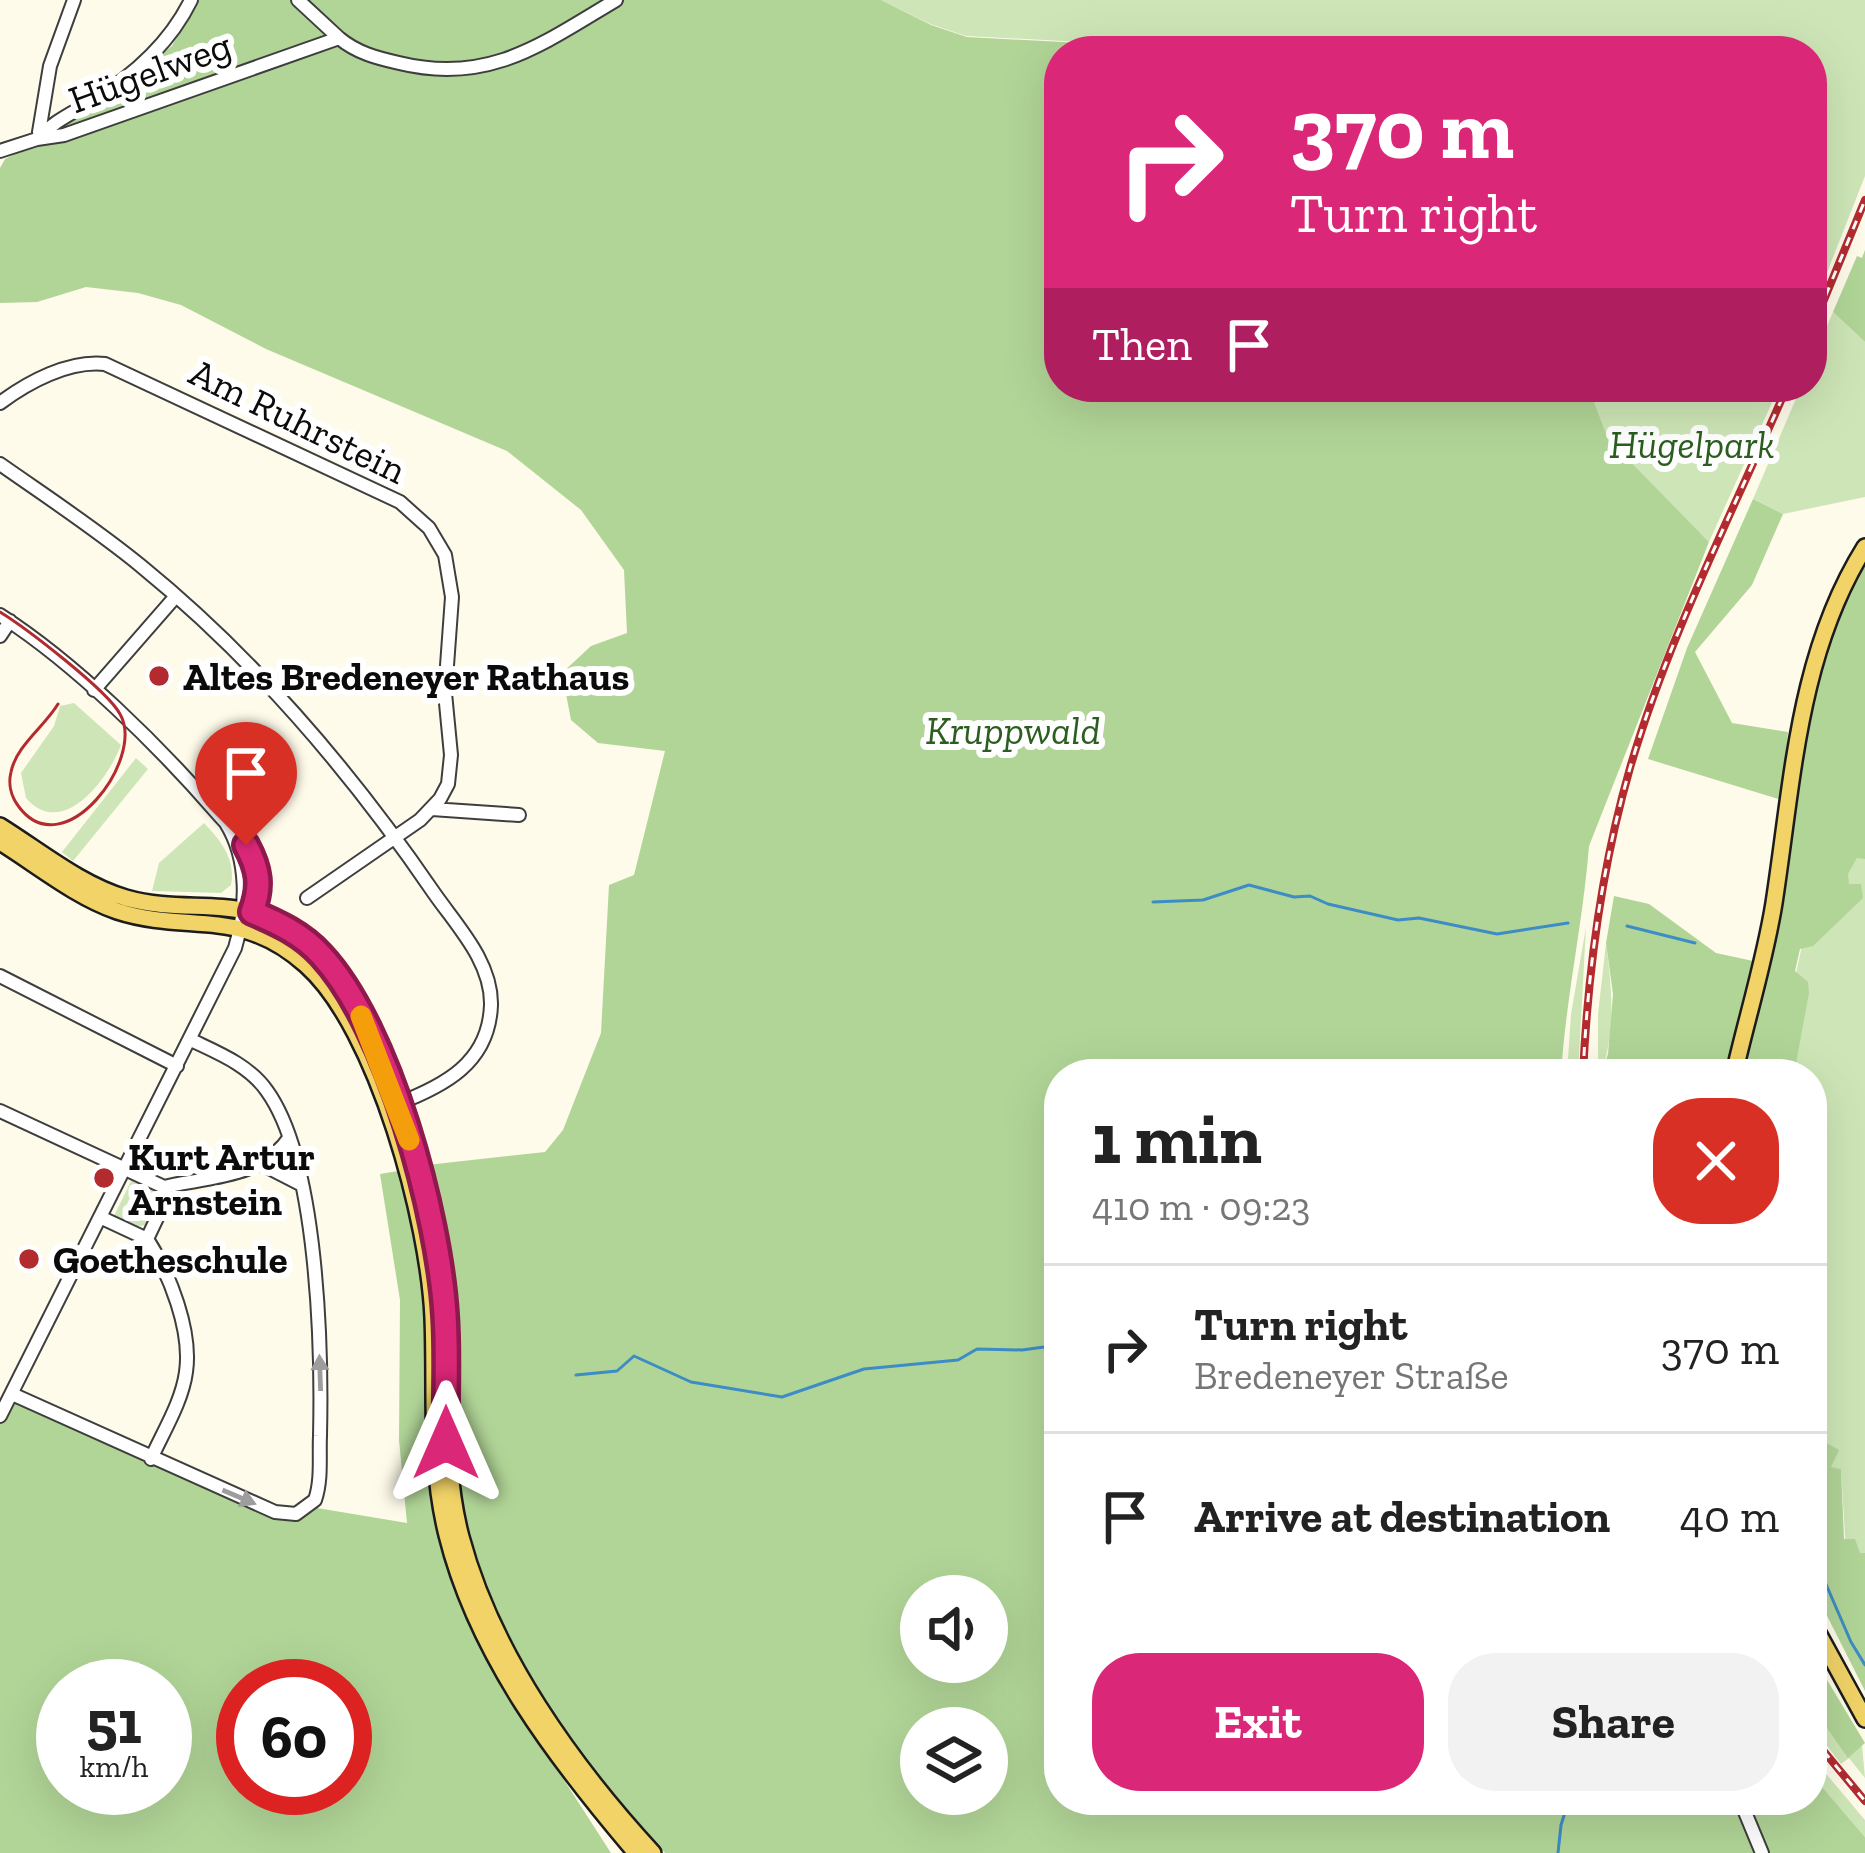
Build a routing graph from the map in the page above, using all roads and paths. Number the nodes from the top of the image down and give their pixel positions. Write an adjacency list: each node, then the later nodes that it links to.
1 (74, 0): 6 (street)
2 (191, 0): 6 (street, Hügelweg)
3 (298, 0): 5 (street)
4 (616, 0): 5 (street)
5 (339, 38): 6 (street, Hügelweg)
6 (37, 139): 7 (street, Hügelweg)
7 (0, 151)
8 (0, 403): 15 (street, Am Ruhrstein)
9 (0, 464): 11 (street)
10 (1865, 547): 25 (main road)
11 (176, 596): 14 (street); 18 (street)
12 (5, 618): 13 (street); 14 (street)
13 (0, 636)
14 (94, 690): 21 (street)
15 (432, 809): 16 (street); 18 (street)
16 (519, 815)
17 (0, 826): 21 (main road)
18 (396, 837): 20 (street); 27 (street)
19 (0, 842): 22 (main road)
20 (307, 898)
21 (247, 910): 22 (street); 27 (main road)
22 (241, 928): 24 (street); 42 (main road)
23 (0, 976): 26 (street)
24 (191, 1040): 26 (street); 29 (street)
25 (1738, 1059)
26 (177, 1066): 31 (street)
27 (397, 1104): 43 (main road)
28 (0, 1111): 31 (street)
29 (289, 1138): 30 (street); 32 (street)
30 (262, 1166): 32 (street); 33 (street)
31 (127, 1167): 33 (street); 34 (street)
32 (301, 1185): 38 (street, one-way to 32)
33 (164, 1187): 35 (street)
34 (102, 1218): 35 (street); 36 (street)
35 (147, 1239): 38 (street)
36 (12, 1394): 37 (street); 38 (street)
37 (0, 1416)
38 (151, 1459)
39 (1827, 1649): 40 (main road)
40 (1865, 1719)
41 (1746, 1815): 44 (street)
42 (636, 1853)
43 (652, 1853)
44 (1762, 1853)

